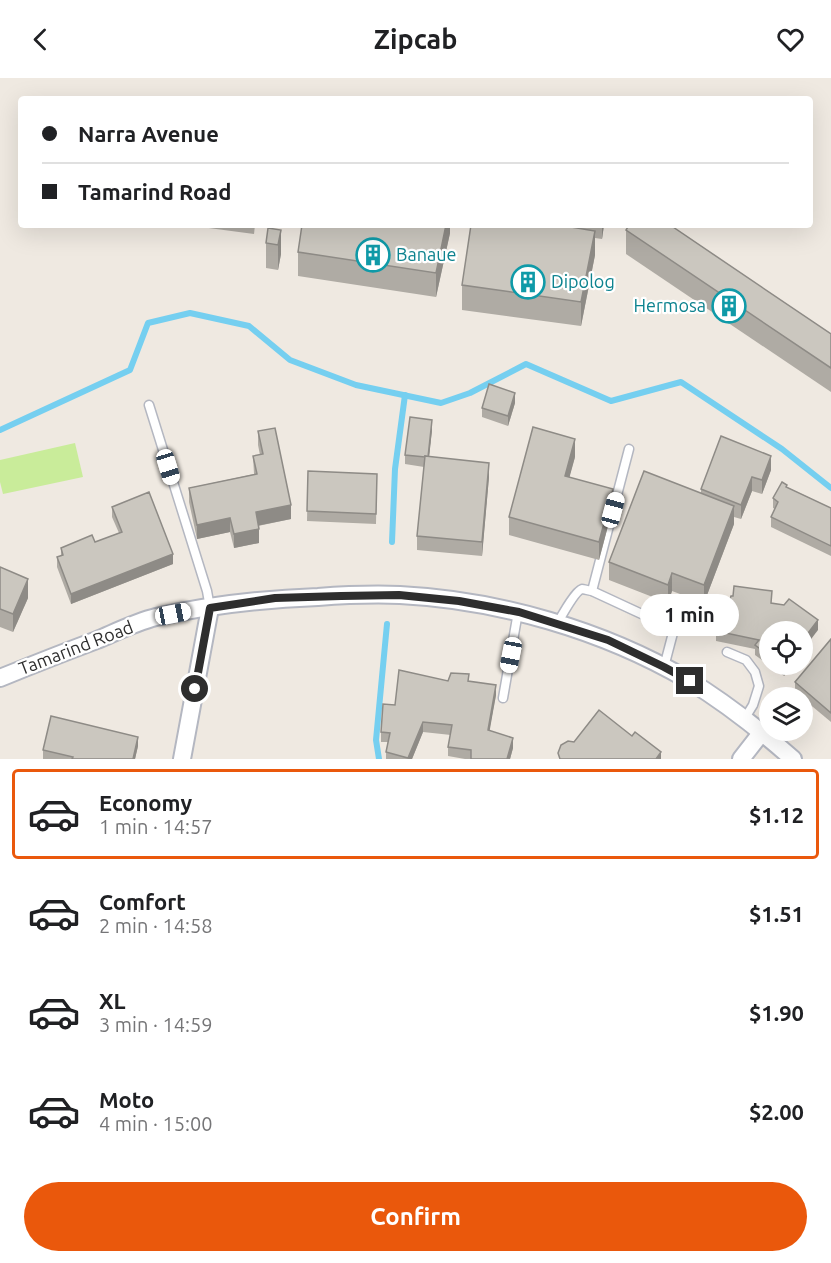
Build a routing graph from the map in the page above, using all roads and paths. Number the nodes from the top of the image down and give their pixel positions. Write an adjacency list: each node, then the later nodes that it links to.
1 (148, 405): 4 (lane)
2 (629, 449): 3 (lane)
3 (592, 591): 7 (lane); 8 (lane)
4 (210, 608): 6 (street, Tamarind Road); 11 (street, Tamarind Road); 17 (street)
5 (702, 608): 8 (lane)
6 (519, 612): 7 (street, Tamarind Road); 12 (lane)
7 (557, 624): 10 (street, Tamarind Road)
8 (674, 628): 10 (lane)
9 (727, 652): 13 (lane)
10 (664, 667): 13 (street, Tamarind Road)
11 (0, 678)
12 (503, 698)
13 (745, 718): 14 (street, Tamarind Road)
14 (759, 730)
15 (759, 736): 18 (street)
16 (772, 741): 19 (street, Tamarind Road)
17 (182, 759)
18 (741, 759)
19 (793, 759)

